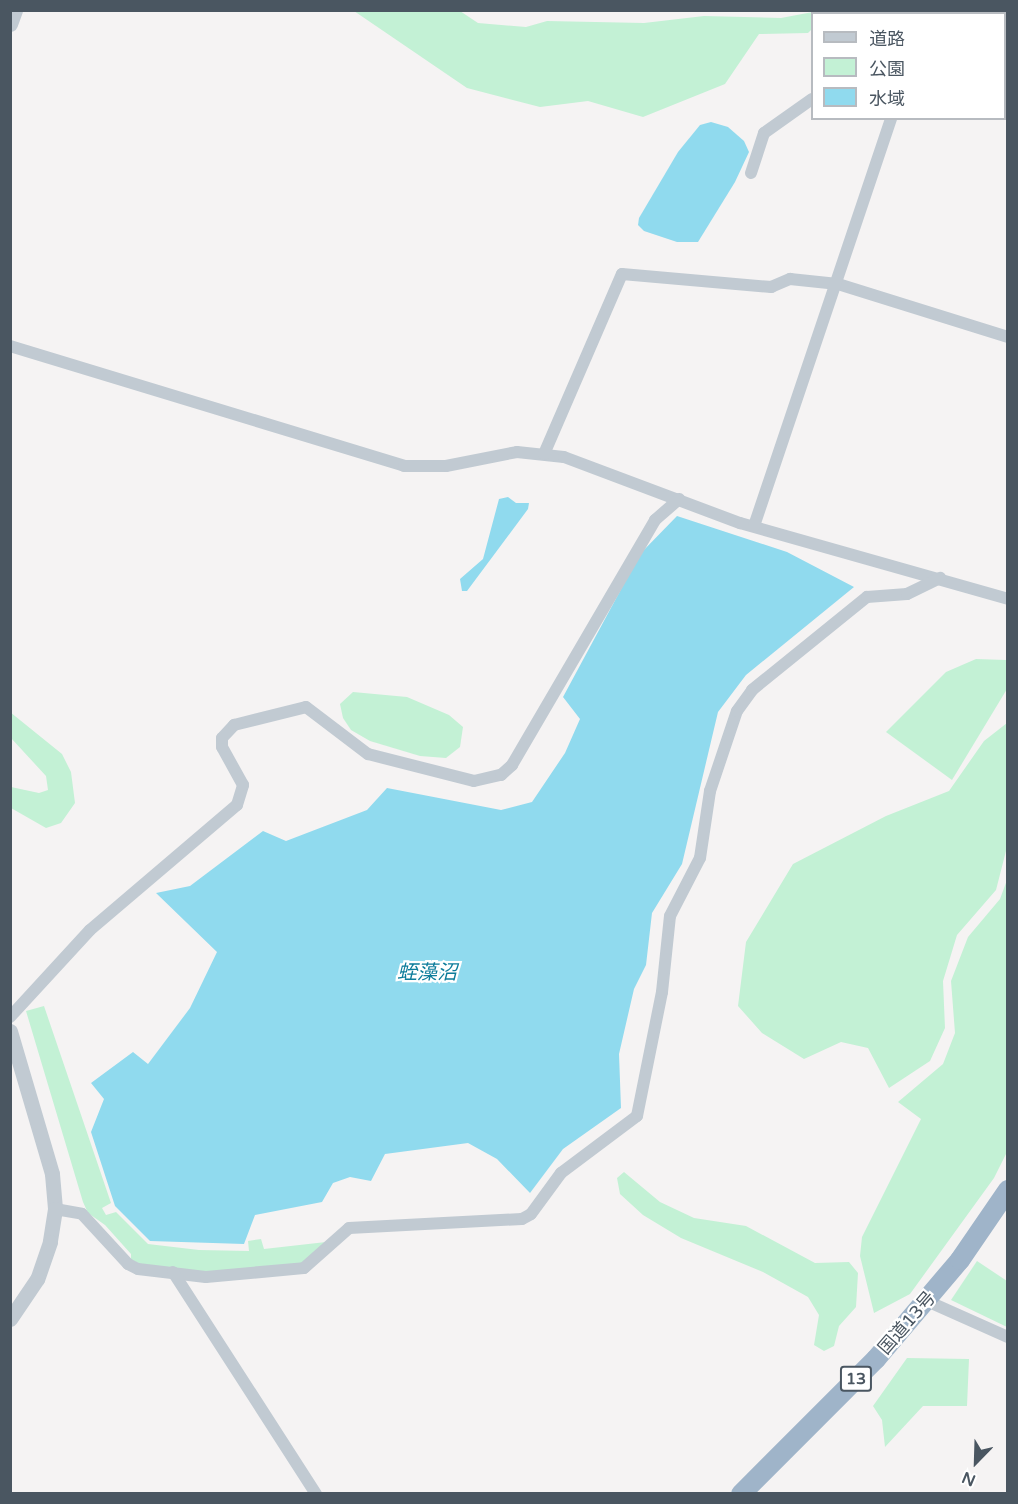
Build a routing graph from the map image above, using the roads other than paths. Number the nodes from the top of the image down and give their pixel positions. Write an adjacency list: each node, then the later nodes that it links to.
1 (15, 10): 2 (street)
2 (10, 24)
3 (811, 100): 5 (street)
4 (890, 120): 6 (street)
5 (751, 172)
6 (838, 284): 7 (street); 9 (street); 11 (street)
7 (1008, 337)
8 (10, 346): 9 (street)
9 (544, 454): 10 (street)
10 (679, 499): 11 (street); 14 (street)
11 (754, 526): 12 (street)
12 (939, 578): 13 (street); 18 (street)
13 (1008, 599)
14 (10, 1017)
15 (10, 1031): 17 (street)
16 (1008, 1190): 19 (highway, 国道13号 / 13)
17 (55, 1209): 18 (street); 20 (street)
18 (173, 1272): 22 (street)
19 (927, 1301): 21 (street); 23 (highway, 国道13号 / 13)
20 (10, 1319)
21 (1008, 1337)
22 (315, 1494)
23 (741, 1494)

